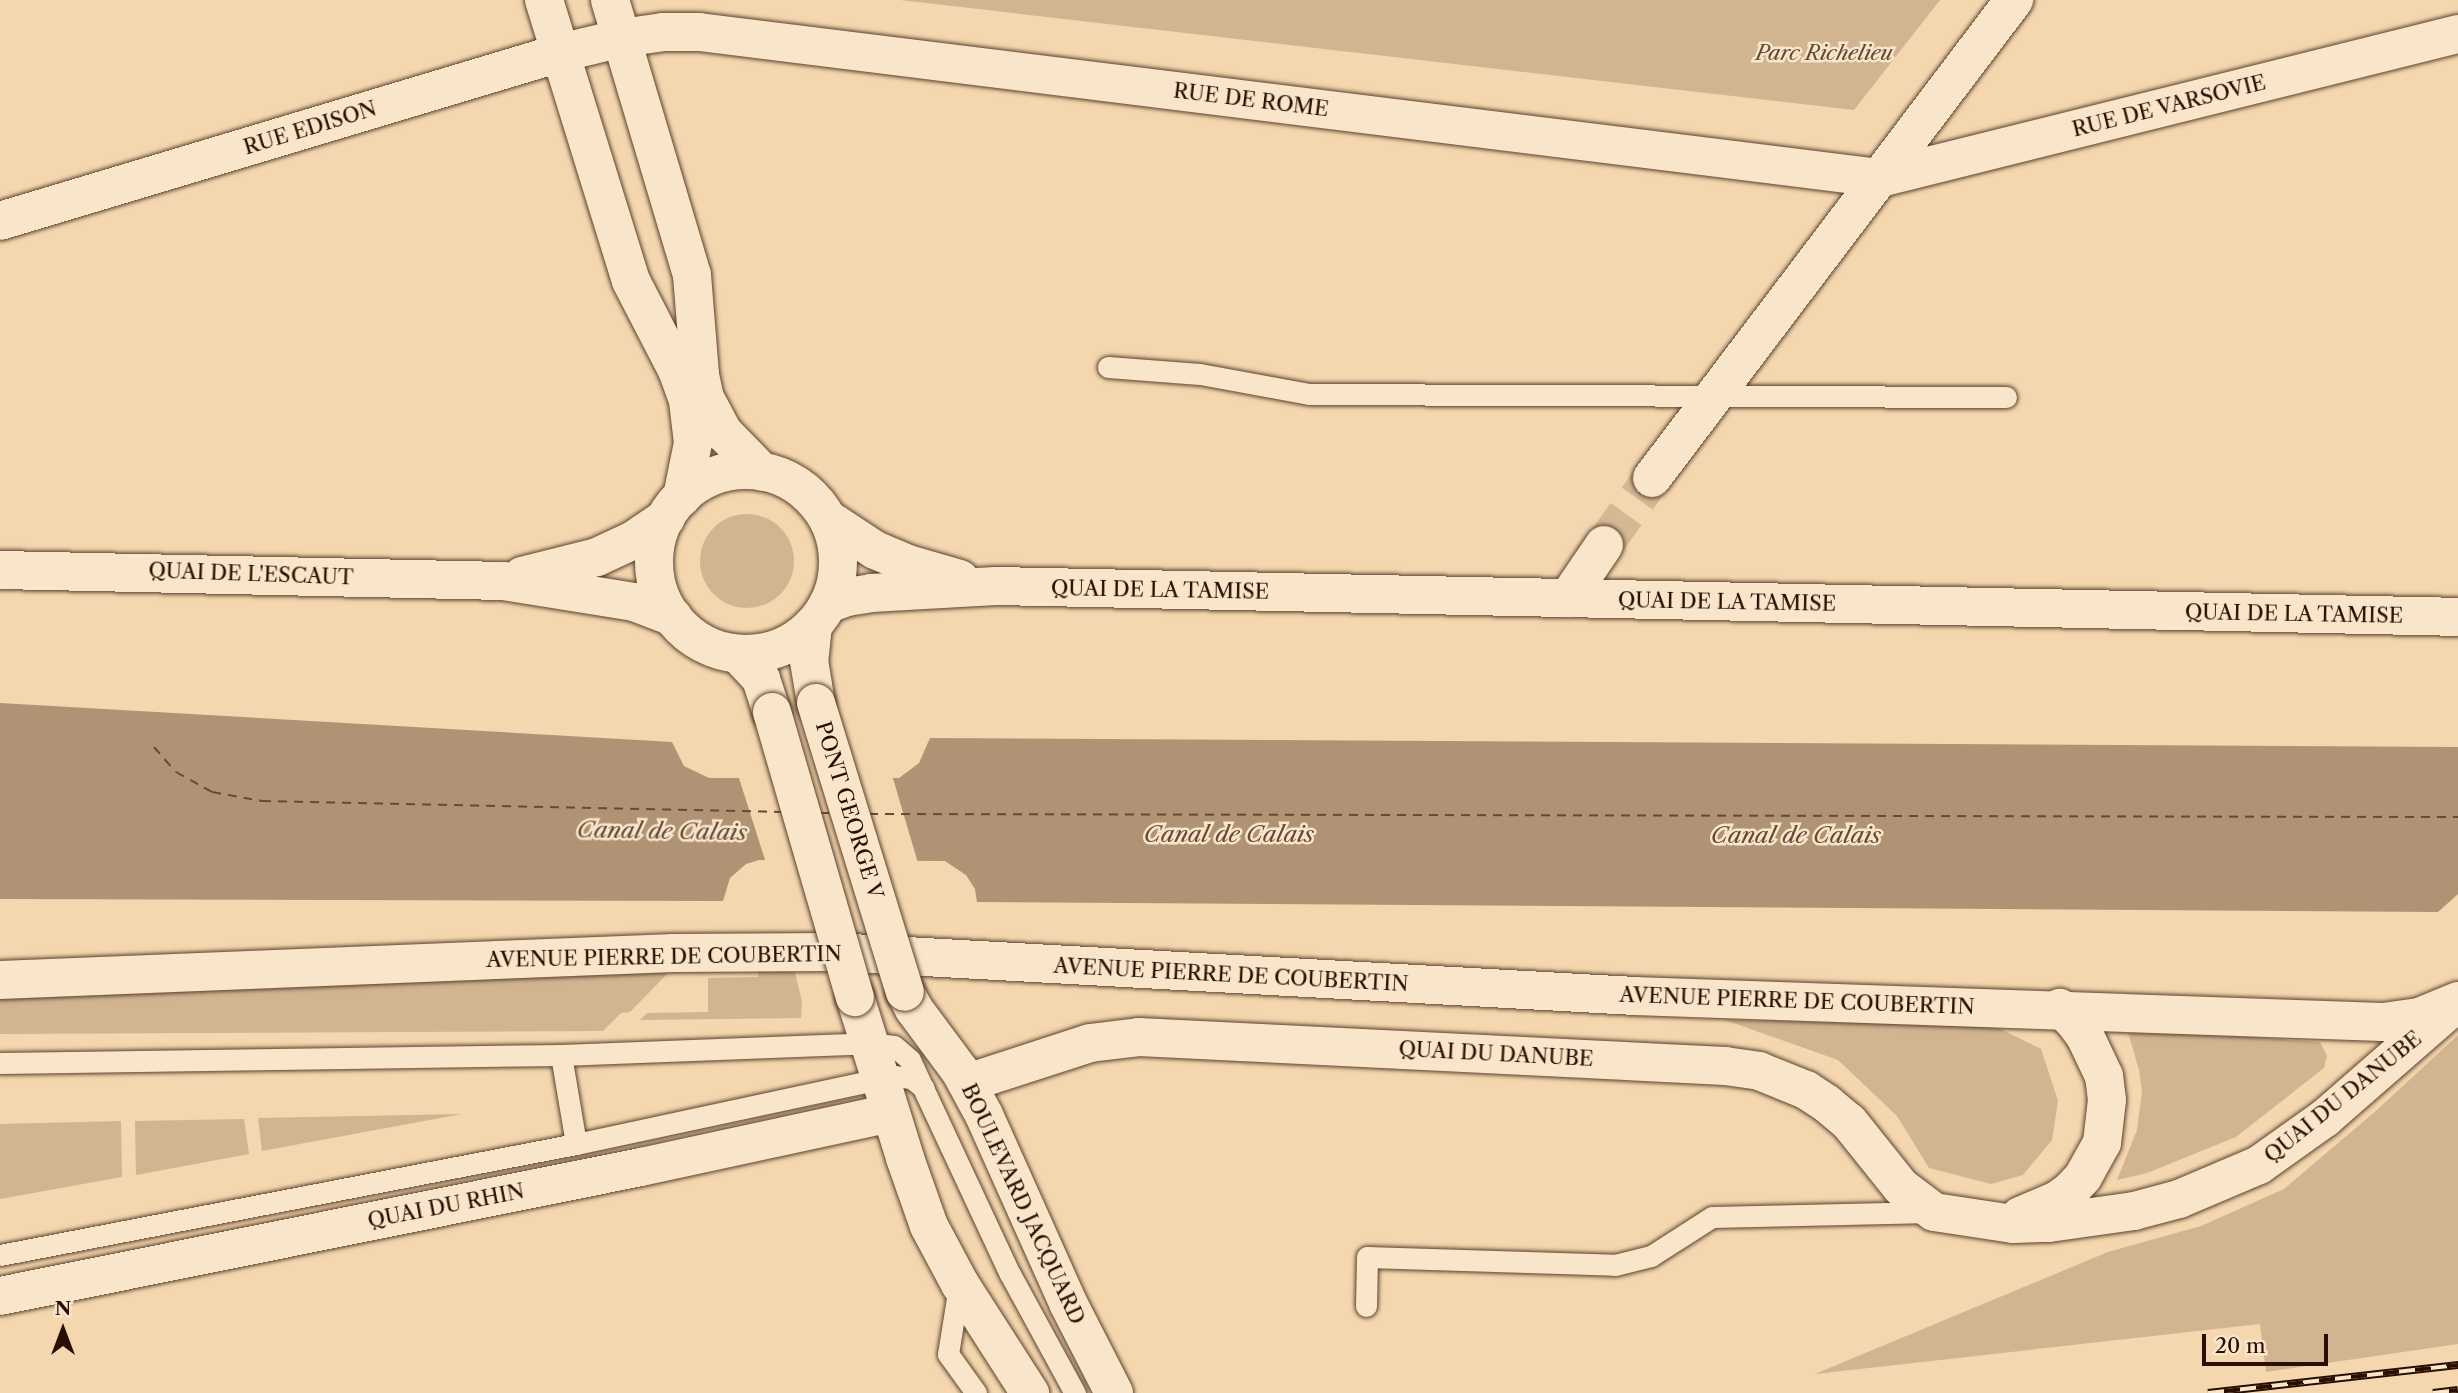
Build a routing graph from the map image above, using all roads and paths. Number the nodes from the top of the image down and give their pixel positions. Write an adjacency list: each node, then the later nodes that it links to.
1 (544, 0): 6 (street)
2 (610, 0): 5 (street)
3 (2014, 0): 7 (street)
4 (2458, 34): 7 (street, RUE DE VARSOVIE)
5 (622, 38): 6 (street, RUE EDISON); 7 (street, RUE DE ROME); 12 (street)
6 (560, 52): 8 (street, RUE EDISON); 14 (street)
7 (1880, 178): 10 (street)
8 (0, 221)
9 (1108, 367): 10 (lane)
10 (1716, 394): 11 (lane); 13 (street)
11 (2006, 397)
12 (762, 472): 14 (street); 15 (street)
13 (1652, 478)
14 (674, 508): 18 (street, QUAI DE L'ESCAUT); 22 (street)
15 (828, 519): 19 (street, QUAI DE LA TAMISE); 21 (street)
16 (1604, 545): 20 (street)
17 (0, 570): 18 (street, QUAI DE L'ESCAUT)
18 (503, 581): 22 (street, QUAI DE L'ESCAUT)
19 (996, 586): 20 (street, QUAI DE LA TAMISE); 21 (street, QUAI DE LA TAMISE)
20 (1568, 598): 23 (street, QUAI DE LA TAMISE)
21 (820, 615): 24 (street); 26 (street, PONT GEORGE V, bridge)
22 (673, 617): 24 (street)
23 (2458, 617)
24 (738, 653): 31 (street, bridge)
25 (0, 980): 28 (street, AVENUE PIERRE DE COUBERTIN)
26 (905, 992): 32 (street, BOULEVARD JACQUARD)
27 (2458, 1001): 28 (street, AVENUE PIERRE DE COUBERTIN); 36 (street, QUAI DU DANUBE)
28 (2060, 1008): 36 (street, QUAI DU DANUBE)
29 (561, 1055): 30 (lane); 31 (lane); 34 (lane)
30 (0, 1063)
31 (879, 1078): 33 (lane); 33 (lane); 34 (lane); 38 (street); 39 (street, QUAI DU RHIN)
32 (967, 1083): 35 (street, QUAI DU DANUBE); 41 (street, BOULEVARD JACQUARD)
33 (924, 1088): 41 (lane)
34 (576, 1144): 37 (lane)
35 (1934, 1212): 36 (street, QUAI DU DANUBE); 40 (lane)
36 (1976, 1221)
37 (0, 1255)
38 (960, 1284): 42 (lane); 43 (street)
39 (0, 1296)
40 (1366, 1306)
41 (1100, 1391)
42 (976, 1393)
43 (1030, 1393)

